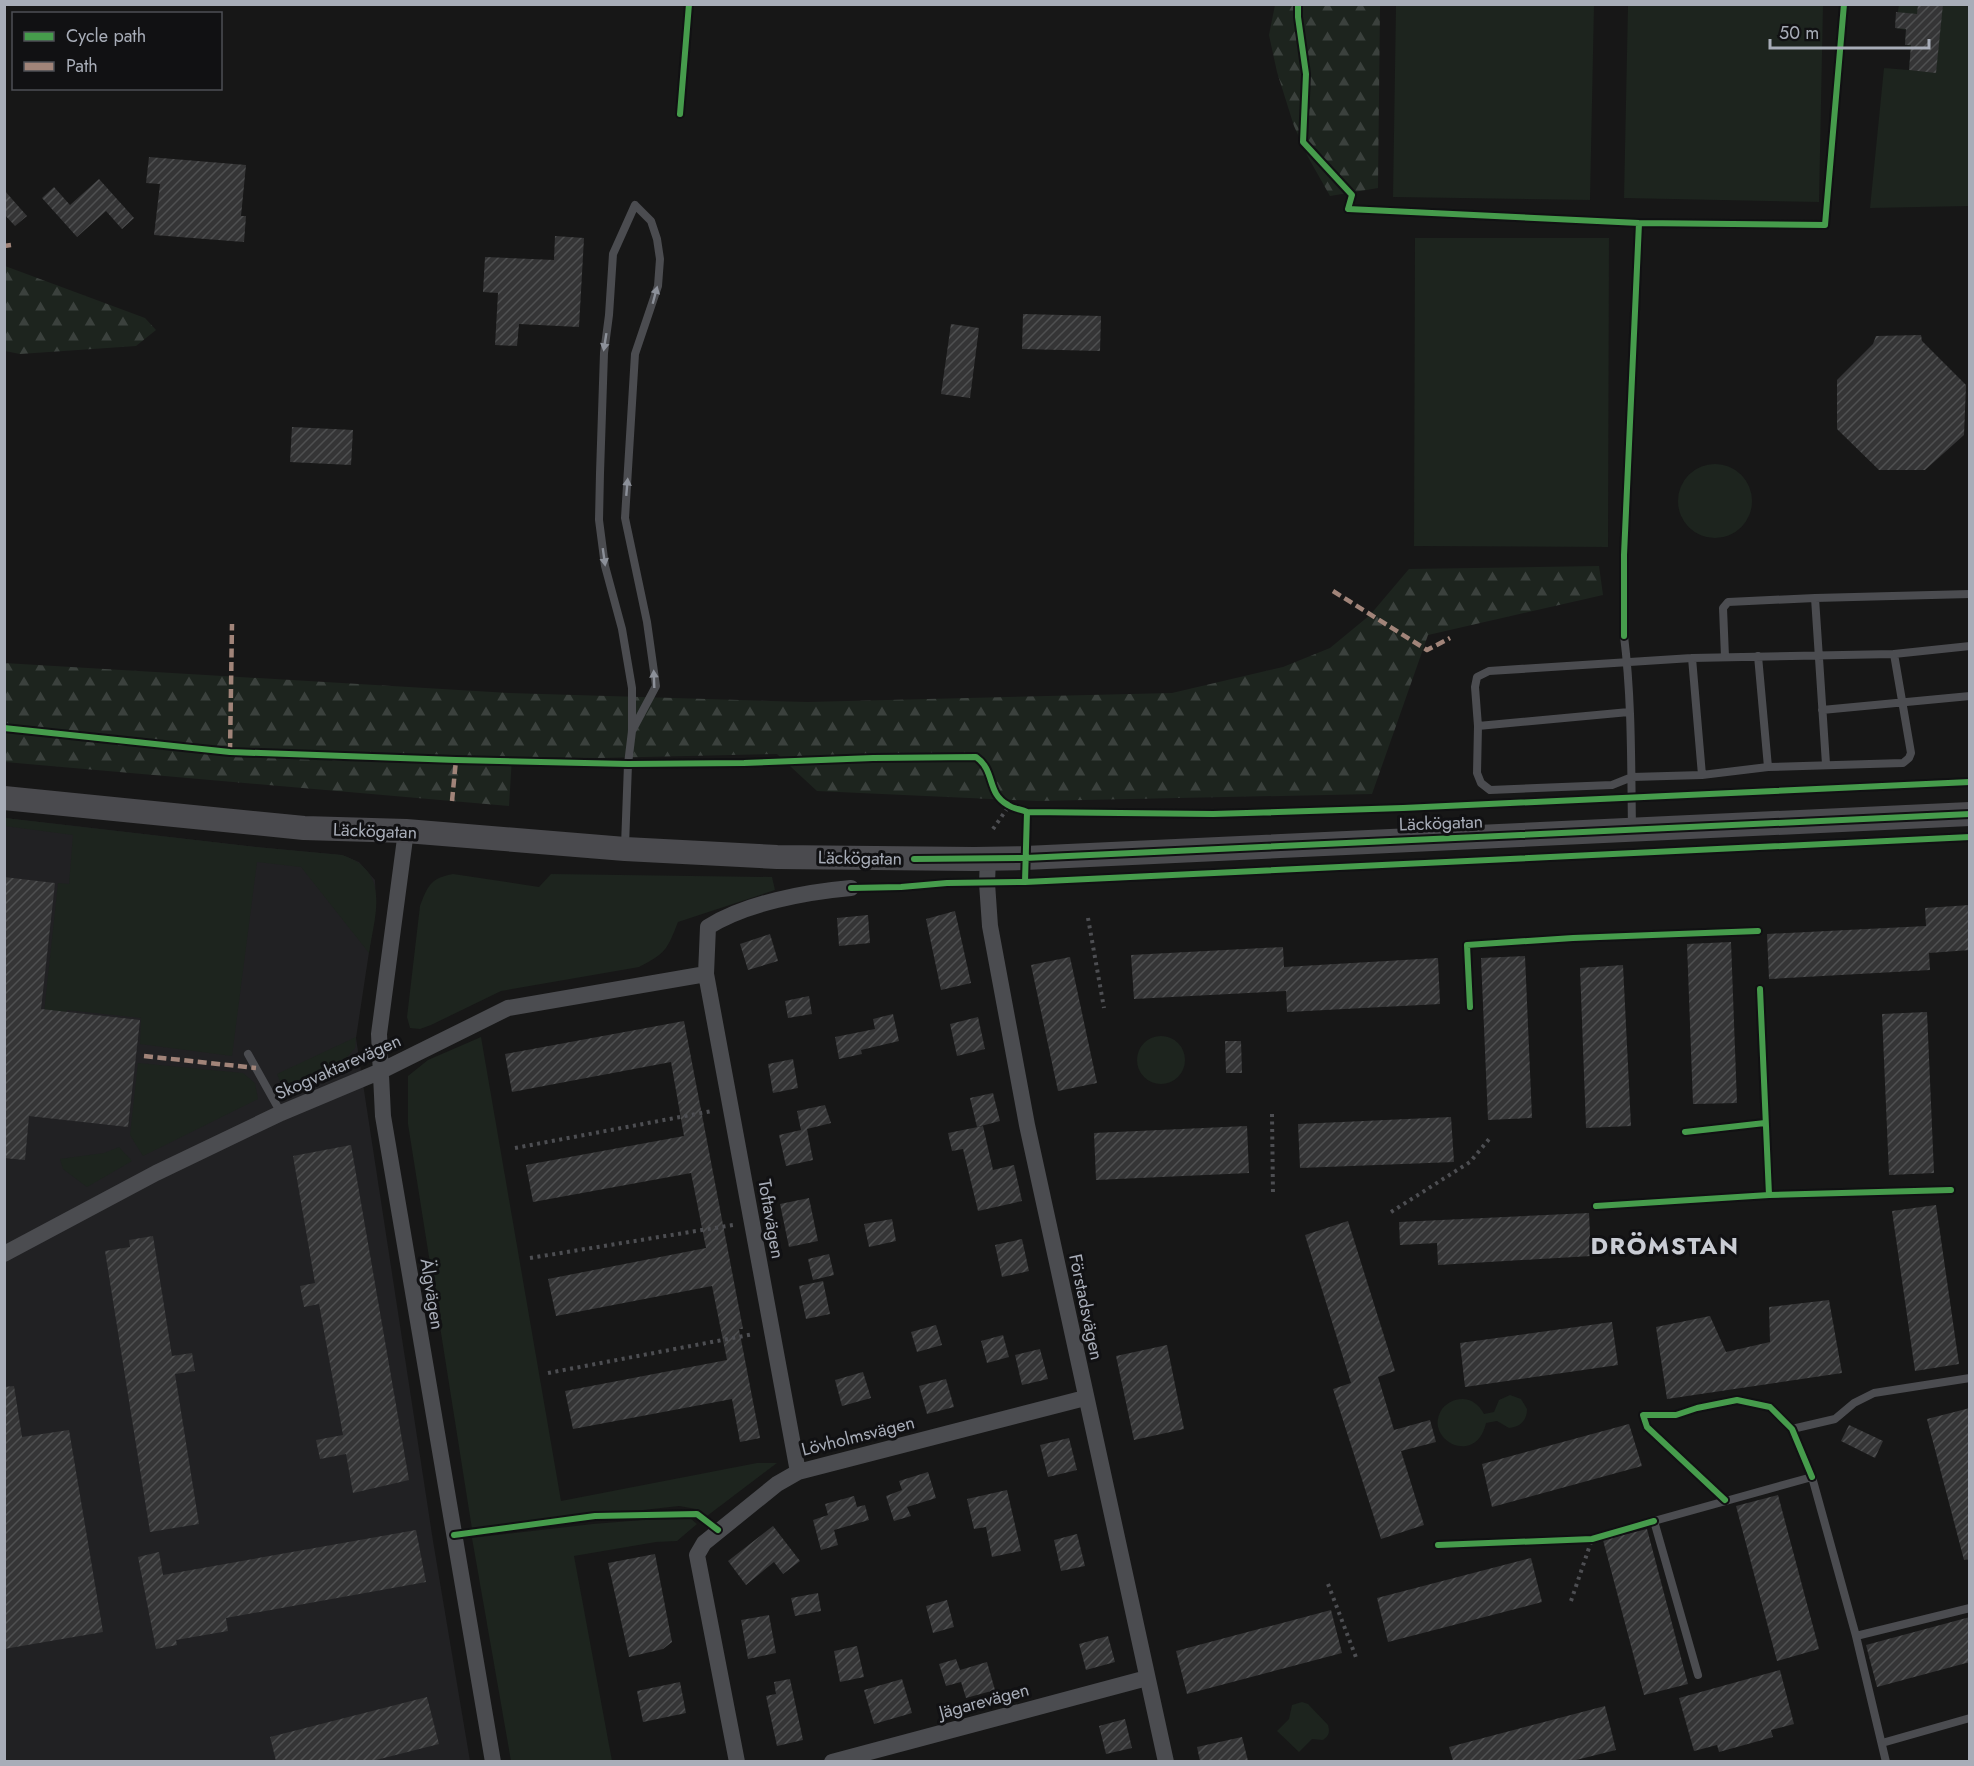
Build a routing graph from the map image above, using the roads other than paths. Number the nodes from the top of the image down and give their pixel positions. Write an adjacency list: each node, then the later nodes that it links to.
1 (1970, 594): 2 (lane)
2 (1815, 598): 6 (lane); 8 (lane)
3 (1624, 636): 10 (lane)
4 (1970, 646): 5 (lane)
5 (1894, 654): 6 (lane); 12 (lane)
6 (1817, 655): 7 (lane); 13 (lane)
7 (1758, 656): 8 (lane); 18 (lane)
8 (1725, 657): 9 (lane)
9 (1692, 658): 10 (lane); 19 (lane)
10 (1627, 662): 14 (lane); 15 (lane)
11 (1970, 696): 12 (lane)
12 (1902, 703): 13 (lane); 17 (lane)
13 (1822, 710): 17 (lane)
14 (1629, 712): 15 (lane); 20 (lane)
15 (1478, 726): 20 (lane)
16 (632, 732): 16 (lane, one-way to 16); 25 (lane)
17 (1826, 764): 18 (lane)
18 (1768, 767): 19 (lane)
19 (1702, 775): 20 (lane)
20 (1632, 777): 23 (lane)
21 (4, 798): 24 (main road, Läckögatan)
22 (1970, 814): 23 (main road, Läckögatan)
23 (1632, 830): 26 (main road, Läckögatan)
24 (406, 831): 25 (main road, Läckögatan); 30 (street, Älgvägen)
25 (625, 849): 26 (main road, Läckögatan)
26 (988, 858): 34 (street, Förstadsvägen)
27 (851, 888): 28 (street, Läckögatan)
28 (706, 974): 30 (street, Skogvaktarevägen); 36 (street, Toftavägen)
29 (248, 1053): 31 (lane)
30 (381, 1071): 31 (street, Skogvaktarevägen); 43 (street, Älgvägen)
31 (281, 1113): 32 (street, Skogvaktarevägen)
32 (4, 1254)
33 (1970, 1378): 35 (lane)
34 (1085, 1398): 36 (street, Lövholmsvägen); 40 (street, Förstadsvägen)
35 (1792, 1429)
36 (798, 1472): 44 (street, Lövholmsvägen)
37 (1970, 1608): 38 (lane)
38 (1856, 1636): 39 (lane); 42 (lane)
39 (1698, 1675)
40 (1147, 1678): 45 (street, Jägarevägen); 46 (street, Förstadsvägen)
41 (1970, 1718): 42 (lane)
42 (1882, 1743): 47 (lane)
43 (493, 1761)
44 (737, 1761)
45 (832, 1761)
46 (1166, 1761)
47 (1886, 1761)

